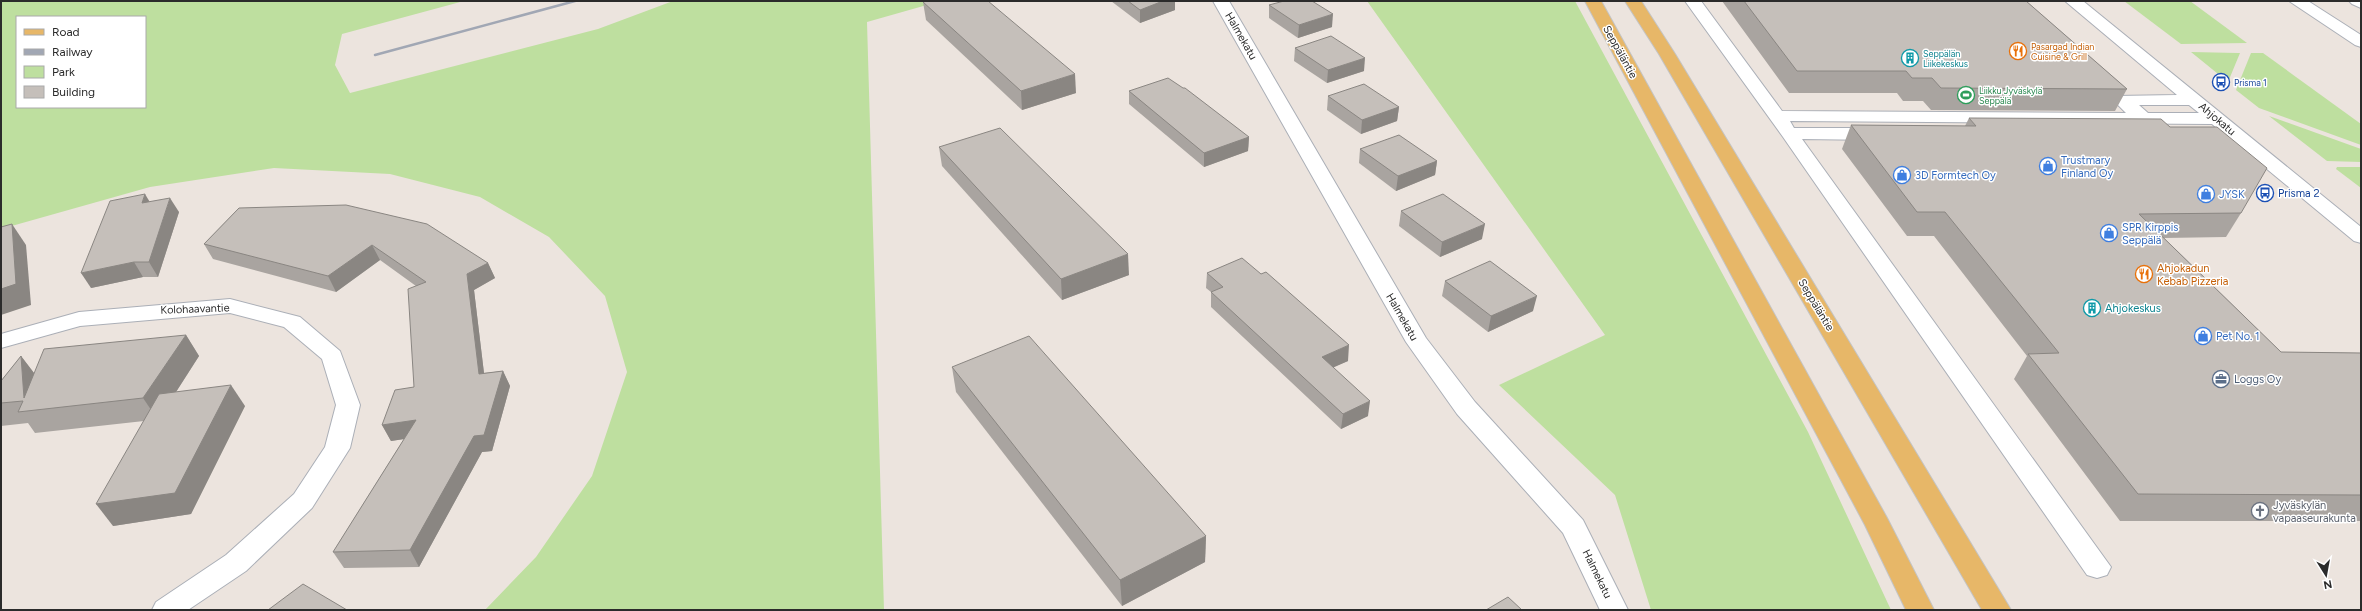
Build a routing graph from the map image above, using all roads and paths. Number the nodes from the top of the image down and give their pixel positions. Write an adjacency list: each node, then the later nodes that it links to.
1 (1221, 1): 19 (street, Halmekatu)
2 (1593, 1): 20 (main road, Seppäläntie)
3 (1633, 1): 21 (main road, Seppäläntie)
4 (1694, 1): 13 (street)
5 (2073, 1): 10 (street, Ahjokatu)
6 (2297, 1): 9 (street)
7 (2357, 1): 8 (street)
8 (2361, 3)
9 (2361, 42)
10 (2195, 100): 11 (street); 12 (street, Ahjokatu)
11 (2143, 118): 12 (street); 13 (street)
12 (2218, 119): 14 (street, Ahjokatu)
13 (1782, 125): 14 (street); 17 (street)
14 (2238, 136): 15 (street, Ahjokatu)
15 (2361, 237)
16 (1, 341): 18 (street, Kolohaavantie)
17 (2097, 567)
18 (166, 610)
19 (1614, 610)
20 (1920, 610)
21 (1997, 610)

